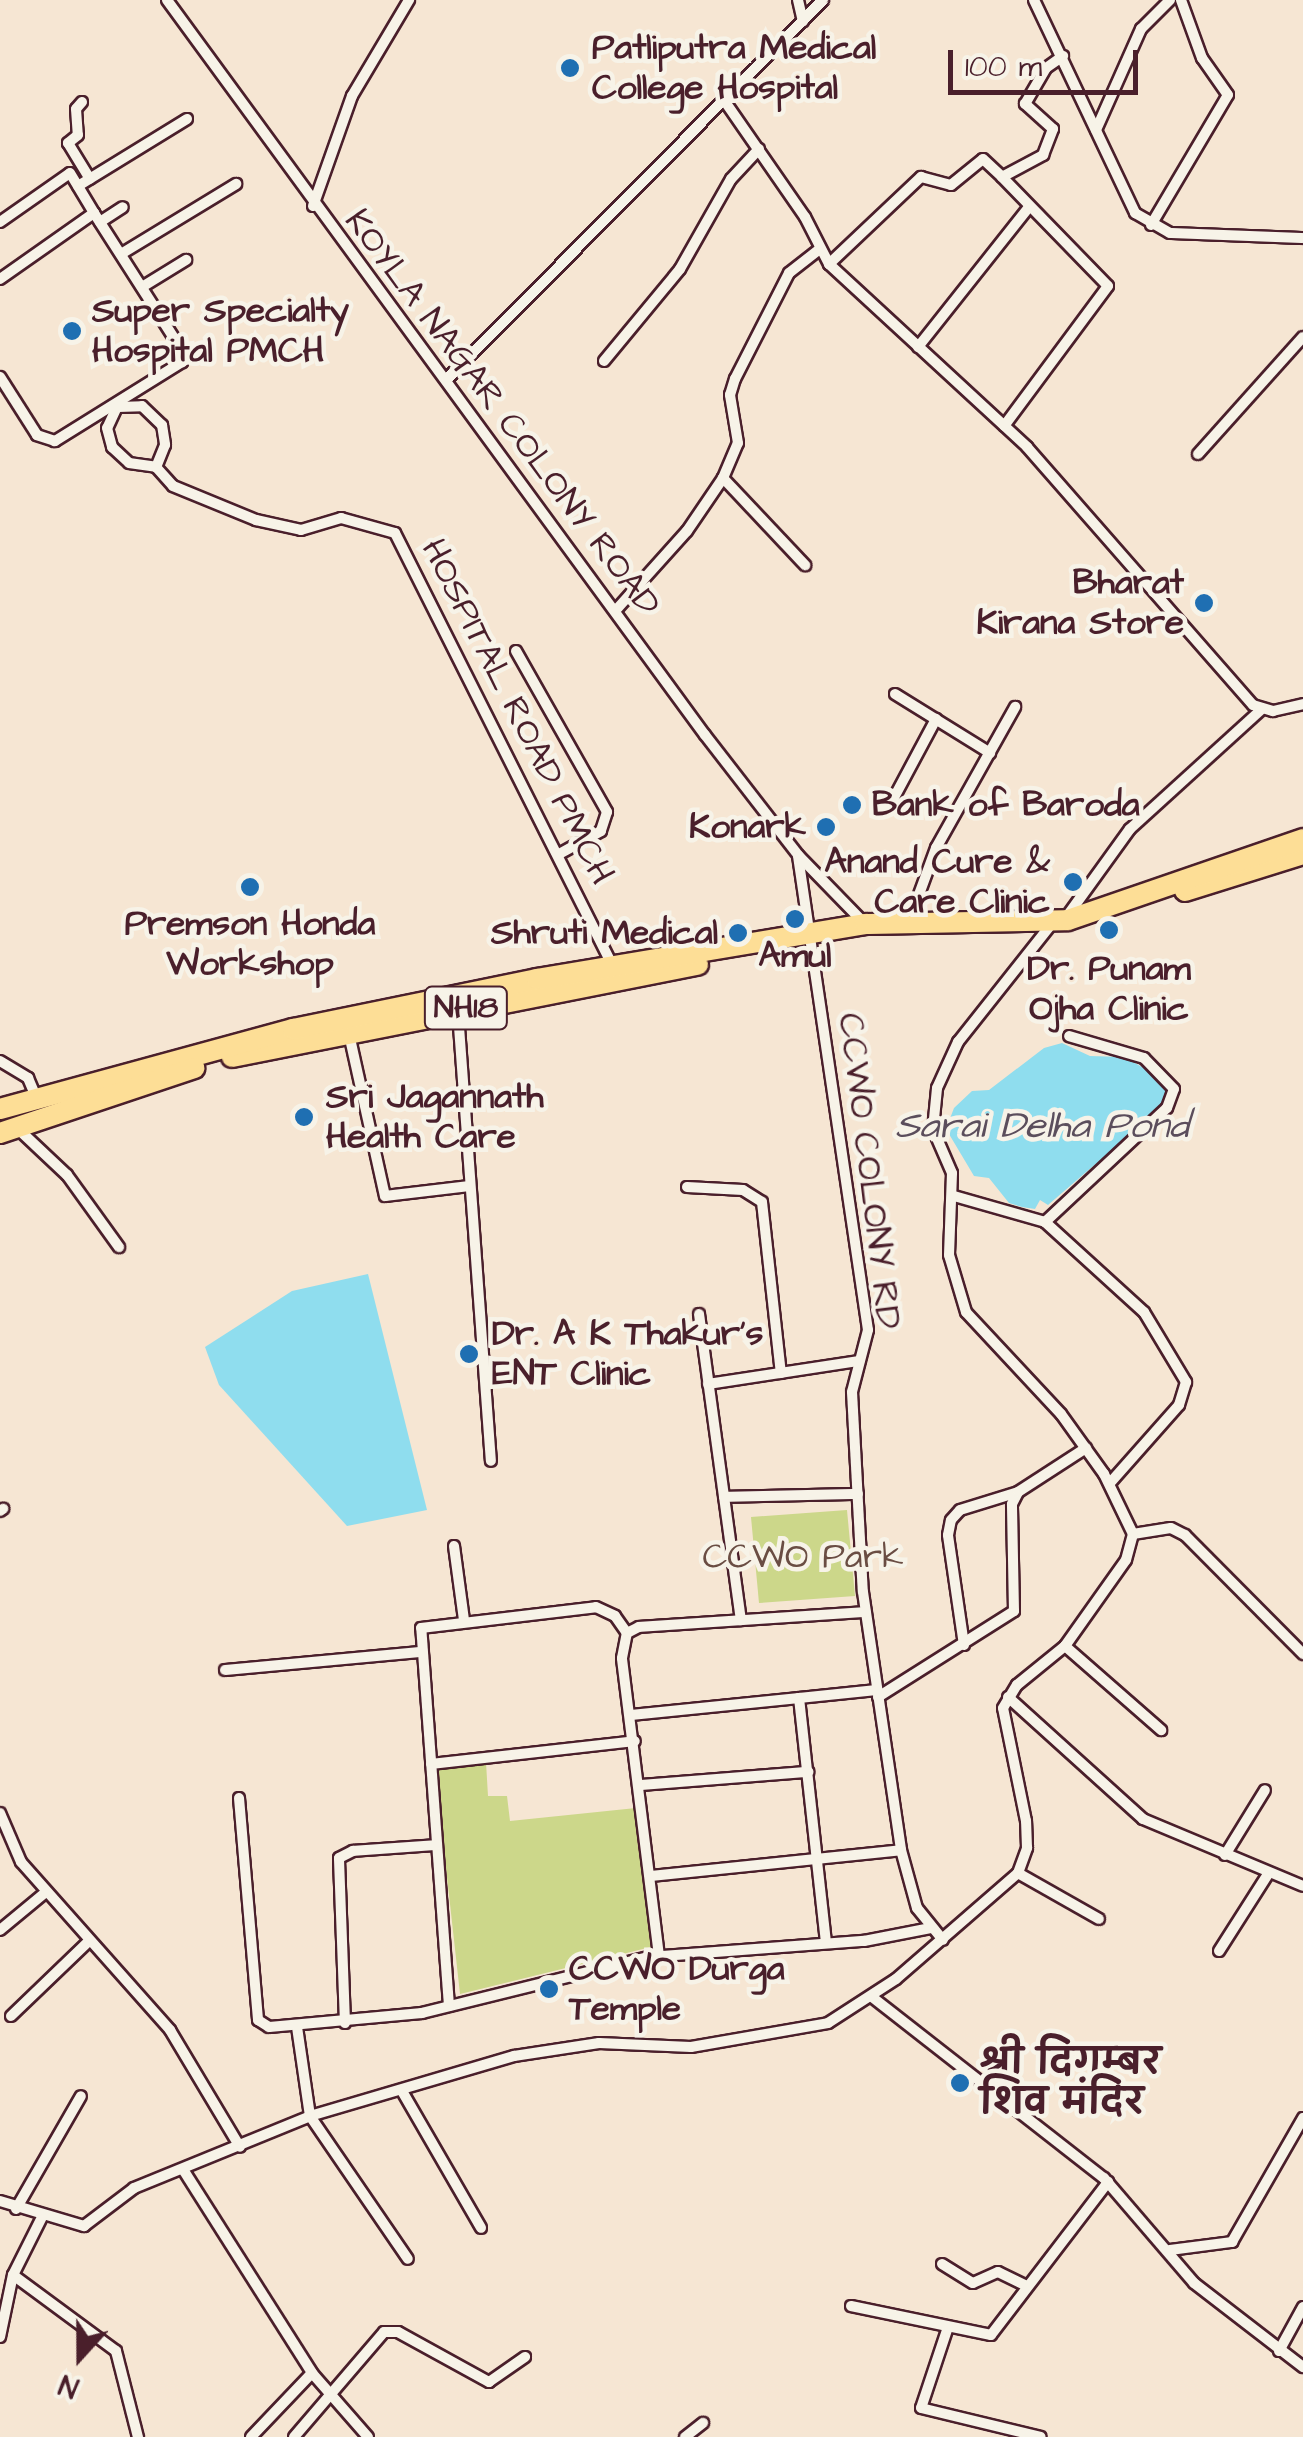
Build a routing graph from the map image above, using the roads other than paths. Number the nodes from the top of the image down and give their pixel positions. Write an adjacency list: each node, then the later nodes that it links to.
1 (167, 0): 19 (street, KOYLA NAGAR COLONY ROAD)
2 (409, 0): 19 (street)
3 (798, 0): 8 (street)
4 (823, 0): 8 (street)
5 (1170, 0): 13 (street)
6 (1181, 0): 24 (street)
7 (1039, 2): 9 (street)
8 (803, 21): 11 (street)
9 (1062, 56): 13 (street); 15 (street)
10 (82, 102): 16 (street)
11 (726, 103): 14 (street); 36 (street)
12 (186, 120): 16 (street)
13 (1096, 130): 24 (street)
14 (759, 149): 26 (street); 34 (street)
15 (1002, 177): 21 (street); 29 (street)
16 (90, 179): 18 (street)
17 (236, 184): 27 (street)
18 (78, 186): 22 (street); 23 (street)
19 (313, 206): 36 (street, KOYLA NAGAR COLONY ROAD)
20 (123, 207): 22 (street)
21 (1028, 208): 33 (street); 38 (street)
22 (97, 217): 27 (street); 30 (street)
23 (0, 222)
24 (1151, 224): 25 (street)
25 (1303, 238)
26 (820, 249): 29 (street); 41 (street)
27 (120, 254): 31 (street)
28 (186, 260): 31 (street)
29 (829, 264): 33 (street)
30 (0, 279)
31 (142, 287): 37 (street)
32 (1303, 337): 39 (street)
33 (918, 348): 38 (street)
34 (604, 361)
35 (0, 378): 37 (street)
36 (447, 380): 43 (street, KOYLA NAGAR COLONY ROAD)
37 (118, 406): 40 (street); 40 (street)
38 (1004, 426): 48 (street)
39 (1198, 454)
40 (156, 467): 53 (street, HOSPITAL ROAD PMCH)
41 (723, 478): 42 (street); 43 (street)
42 (805, 565)
43 (616, 610): 55 (street, KOYLA NAGAR COLONY ROAD)
44 (516, 651): 53 (street)
45 (895, 694): 49 (street)
46 (1303, 704): 48 (street)
47 (1015, 708): 50 (street)
48 (1262, 709): 58 (street)
49 (936, 719): 50 (street); 51 (street)
50 (990, 752): 57 (street)
51 (889, 807)
52 (1303, 839): 56 (highway, NH18)
53 (559, 854): 62 (street, HOSPITAL ROAD PMCH)
54 (1303, 854): 56 (highway, NH18)
55 (798, 856): 59 (street, KOYLA NAGAR COLONY ROAD); 61 (street, KOYLA NAGAR COLONY ROAD)
56 (1109, 909): 58 (highway, NH18)
57 (910, 919): 59 (highway, NH18); 60 (highway, NH18)
58 (1059, 921): 60 (highway, NH18); 73 (street)
59 (865, 924): 61 (highway, NH18)
60 (942, 924): 61 (highway, NH18)
61 (810, 938): 62 (highway, NH18); 64 (highway, NH18); 77 (street, CCWO COLONY RD)
62 (613, 966): 63 (highway, NH18)
63 (422, 1008): 64 (highway, NH18); 65 (highway, NH18); 68 (highway, NH18)
64 (458, 1009): 71 (street)
65 (349, 1033): 68 (highway, NH18); 71 (street)
66 (1068, 1036): 74 (street)
67 (0, 1061): 68 (street)
68 (38, 1106): 69 (highway, NH18); 70 (highway, NH18)
69 (0, 1109)
70 (7, 1130): 75 (street)
71 (469, 1186): 81 (street)
72 (687, 1187): 78 (street)
73 (954, 1196): 74 (street); 80 (street)
74 (1045, 1222): 82 (street)
75 (119, 1247)
76 (699, 1314): 79 (street)
77 (859, 1361): 78 (street); 84 (street, CCWO COLONY RD)
78 (781, 1373): 79 (street)
79 (708, 1384): 85 (street)
80 (1086, 1448): 82 (street); 83 (street)
81 (491, 1460)
82 (1110, 1483): 86 (street)
83 (1018, 1492): 92 (street); 92 (street)
84 (858, 1494): 85 (street); 88 (street, CCWO COLONY RD)
85 (724, 1497): 90 (street)
86 (1133, 1534): 93 (street); 95 (street)
87 (454, 1546): 89 (street)
88 (866, 1612): 90 (street); 97 (street, CCWO COLONY RD)
89 (464, 1620): 91 (street); 94 (street)
90 (741, 1620): 91 (street)
91 (627, 1633): 100 (street)
92 (964, 1645): 97 (street)
93 (1066, 1646): 98 (street); 101 (street)
94 (420, 1652): 96 (street); 103 (street)
95 (1303, 1654)
96 (224, 1670)
97 (878, 1693): 99 (street); 110 (street, CCWO COLONY RD)
98 (1008, 1697): 111 (street); 113 (street)
99 (798, 1698): 100 (street); 104 (street)
100 (631, 1715): 102 (street)
101 (1161, 1730)
102 (634, 1741): 103 (street); 105 (street)
103 (430, 1764): 109 (street)
104 (808, 1772): 105 (street); 112 (street)
105 (641, 1785): 115 (street)
106 (1265, 1790): 111 (street)
107 (239, 1798): 130 (street)
108 (0, 1813): 117 (street)
109 (438, 1845): 127 (street); 129 (street)
110 (902, 1850): 112 (street); 119 (street, CCWO COLONY RD)
111 (1225, 1855): 114 (street)
112 (820, 1859): 115 (street); 123 (street)
113 (1018, 1874): 118 (street); 121 (street)
114 (1268, 1874): 116 (street); 124 (street)
115 (651, 1876): 125 (street)
116 (1303, 1886)
117 (46, 1892): 120 (street); 122 (street)
118 (1099, 1919)
119 (931, 1928): 121 (street, CCWO COLONY RD); 123 (street)
120 (0, 1930)
121 (943, 1940): 126 (street)
122 (88, 1942): 128 (street); 135 (street)
123 (826, 1943): 125 (street)
124 (1219, 1951)
125 (659, 1956): 127 (street)
126 (872, 1997): 131 (street); 137 (street)
127 (449, 2006): 129 (street)
128 (11, 2016)
129 (345, 2023): 130 (street)
130 (297, 2027): 133 (street)
131 (402, 2092): 133 (street); 141 (street)
132 (81, 2096): 139 (street)
133 (310, 2116): 135 (street); 143 (street)
134 (1303, 2118): 142 (street)
135 (240, 2147): 136 (street)
136 (184, 2171): 140 (street); 154 (street)
137 (1108, 2182): 142 (street); 146 (street)
138 (0, 2201): 139 (street)
139 (16, 2209): 140 (street)
140 (42, 2217): 145 (street)
141 (482, 2228)
142 (1170, 2250): 151 (street)
143 (408, 2258)
144 (942, 2264): 146 (street)
145 (13, 2275): 150 (street); 157 (street)
146 (1027, 2286): 149 (street)
147 (852, 2306): 149 (street)
148 (1303, 2306): 151 (street)
149 (948, 2327): 162 (street)
150 (0, 2337)
151 (1279, 2351): 153 (street)
152 (525, 2357): 155 (street)
153 (1303, 2367)
154 (312, 2373): 155 (street); 158 (street)
155 (328, 2393): 159 (street); 160 (street)
156 (702, 2423): 161 (street)
157 (138, 2437)
158 (251, 2437)
159 (294, 2437)
160 (368, 2437)
161 (685, 2437)
162 (1041, 2437)

